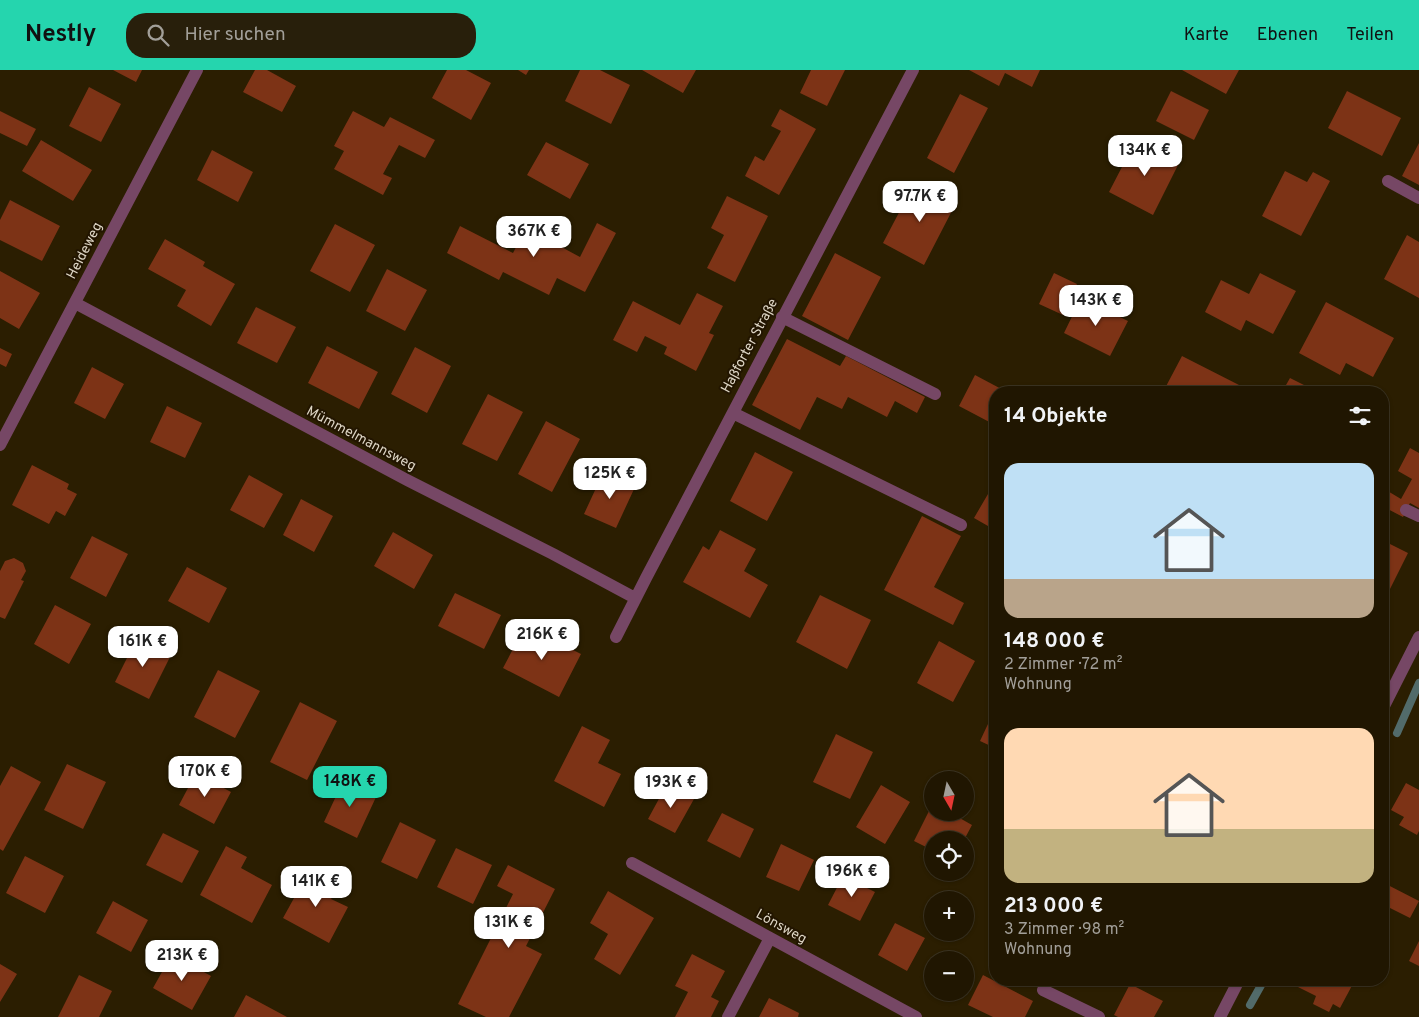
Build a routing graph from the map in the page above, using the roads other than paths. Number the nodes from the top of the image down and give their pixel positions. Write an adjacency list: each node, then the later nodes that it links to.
1 (197, 70): 5 (street, Heideweg)
2 (913, 70): 6 (street, Haßforter Straße)
3 (1388, 181): 4 (street)
4 (1419, 198)
5 (75, 303): 9 (street, Heideweg); 13 (street, Mümmelmannsweg)
6 (782, 317): 7 (street); 8 (street, Haßforter Straße)
7 (934, 394)
8 (733, 413): 12 (street); 13 (street, Haßforter Straße)
9 (0, 445)
10 (1406, 510): 11 (street)
11 (1419, 516)
12 (961, 525)
13 (635, 598): 14 (street, Haßforter Straße)
14 (616, 637)
15 (1419, 637): 16 (street)
16 (1389, 696)
17 (632, 863): 18 (street, Lönsweg)
18 (770, 938): 21 (street); 22 (street, Lönsweg)
19 (1237, 986): 24 (street)
20 (1043, 990): 23 (street)
21 (728, 1017)
22 (916, 1017)
23 (1099, 1017)
24 (1220, 1017)

